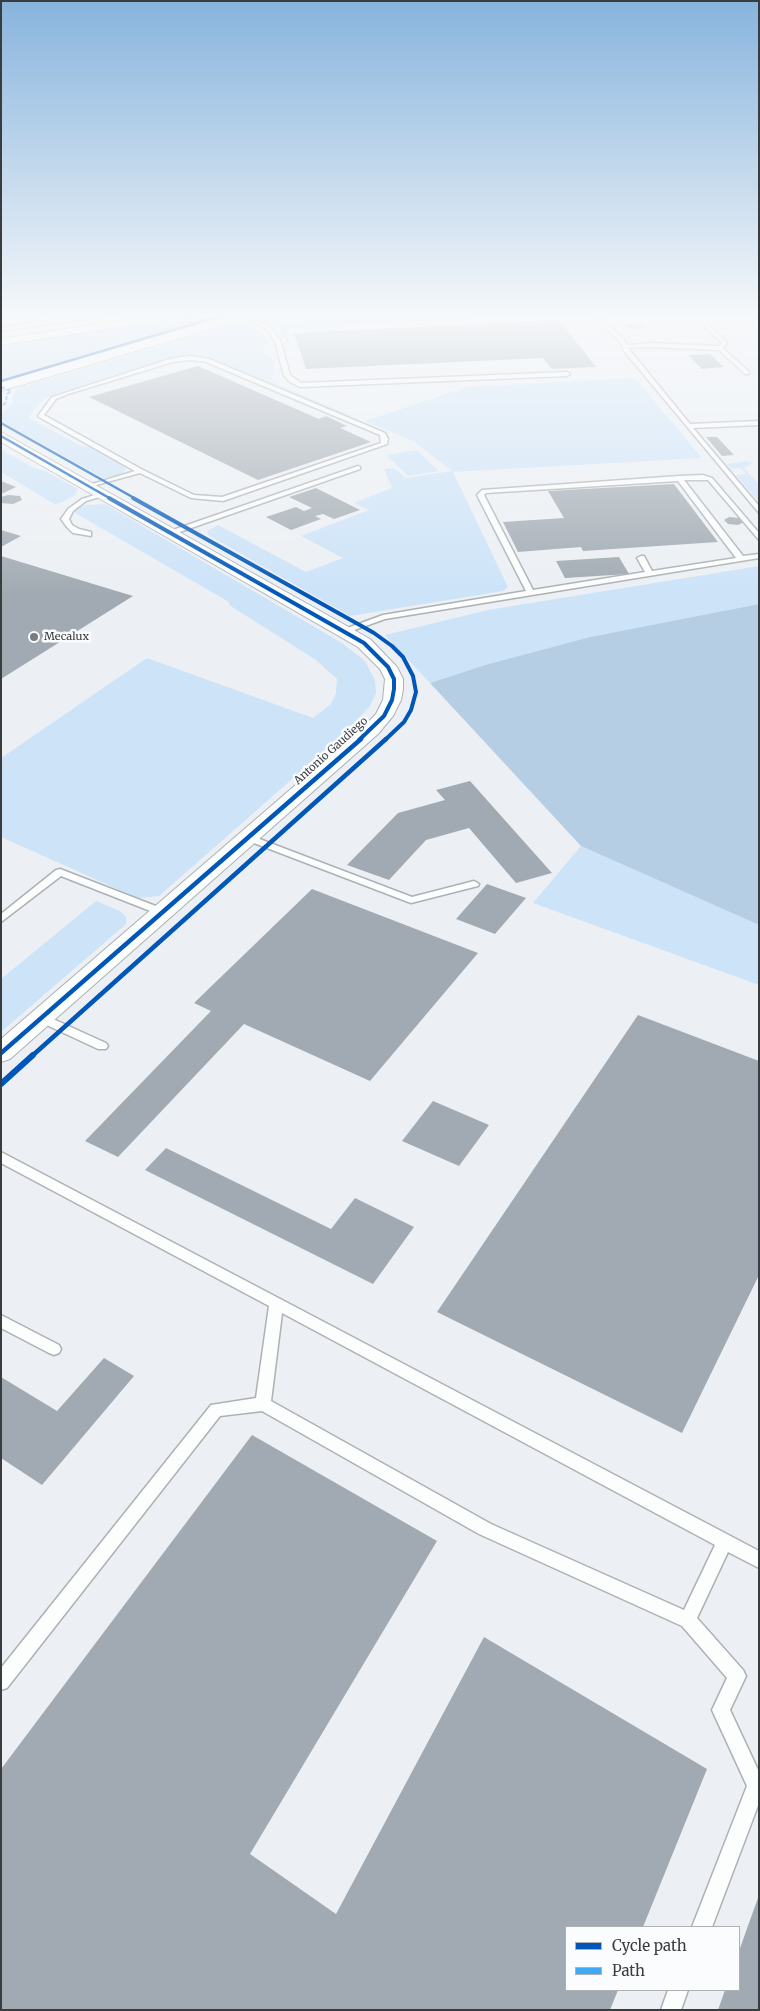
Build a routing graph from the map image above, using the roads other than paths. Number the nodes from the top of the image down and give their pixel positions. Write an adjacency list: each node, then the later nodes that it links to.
1 (47, 408): 8 (lane)
2 (321, 408): 8 (lane)
3 (674, 408): 5 (lane)
4 (759, 422): 5 (lane)
5 (689, 426): 11 (lane)
6 (1, 436): 10 (street, Antonio Gaudiego)
7 (358, 468): 12 (lane)
8 (141, 470): 10 (lane)
9 (679, 478): 14 (lane); 15 (lane); 21 (lane)
10 (97, 490): 12 (street, Antonio Gaudiego); 13 (lane)
11 (759, 511)
12 (171, 532): 22 (street, Antonio Gaudiego)
13 (88, 534)
14 (759, 538)
15 (732, 546): 16 (lane); 19 (lane)
16 (722, 547)
17 (759, 556): 19 (lane)
18 (641, 558): 20 (lane)
19 (741, 558): 20 (lane)
20 (650, 574): 21 (lane)
21 (531, 593): 22 (lane)
22 (343, 631): 23 (street, Antonio Gaudiego)
23 (249, 838): 24 (lane); 25 (street, Antonio Gaudiego)
24 (474, 884)
25 (162, 912): 26 (lane); 27 (street, Antonio Gaudiego)
26 (1, 919)
27 (42, 1018): 28 (lane); 29 (street, Antonio Gaudiego)
28 (102, 1046)
29 (1, 1054)
30 (1, 1157): 31 (lane)
31 (276, 1304): 34 (lane); 35 (lane)
32 (1, 1321): 33 (lane)
33 (54, 1349)
34 (263, 1404): 37 (lane); 38 (lane)
35 (724, 1541): 36 (lane); 37 (lane)
36 (759, 1560)
37 (688, 1620): 39 (lane)
38 (1, 1682)
39 (702, 1926)
40 (678, 1991): 41 (lane)
41 (670, 2010)

